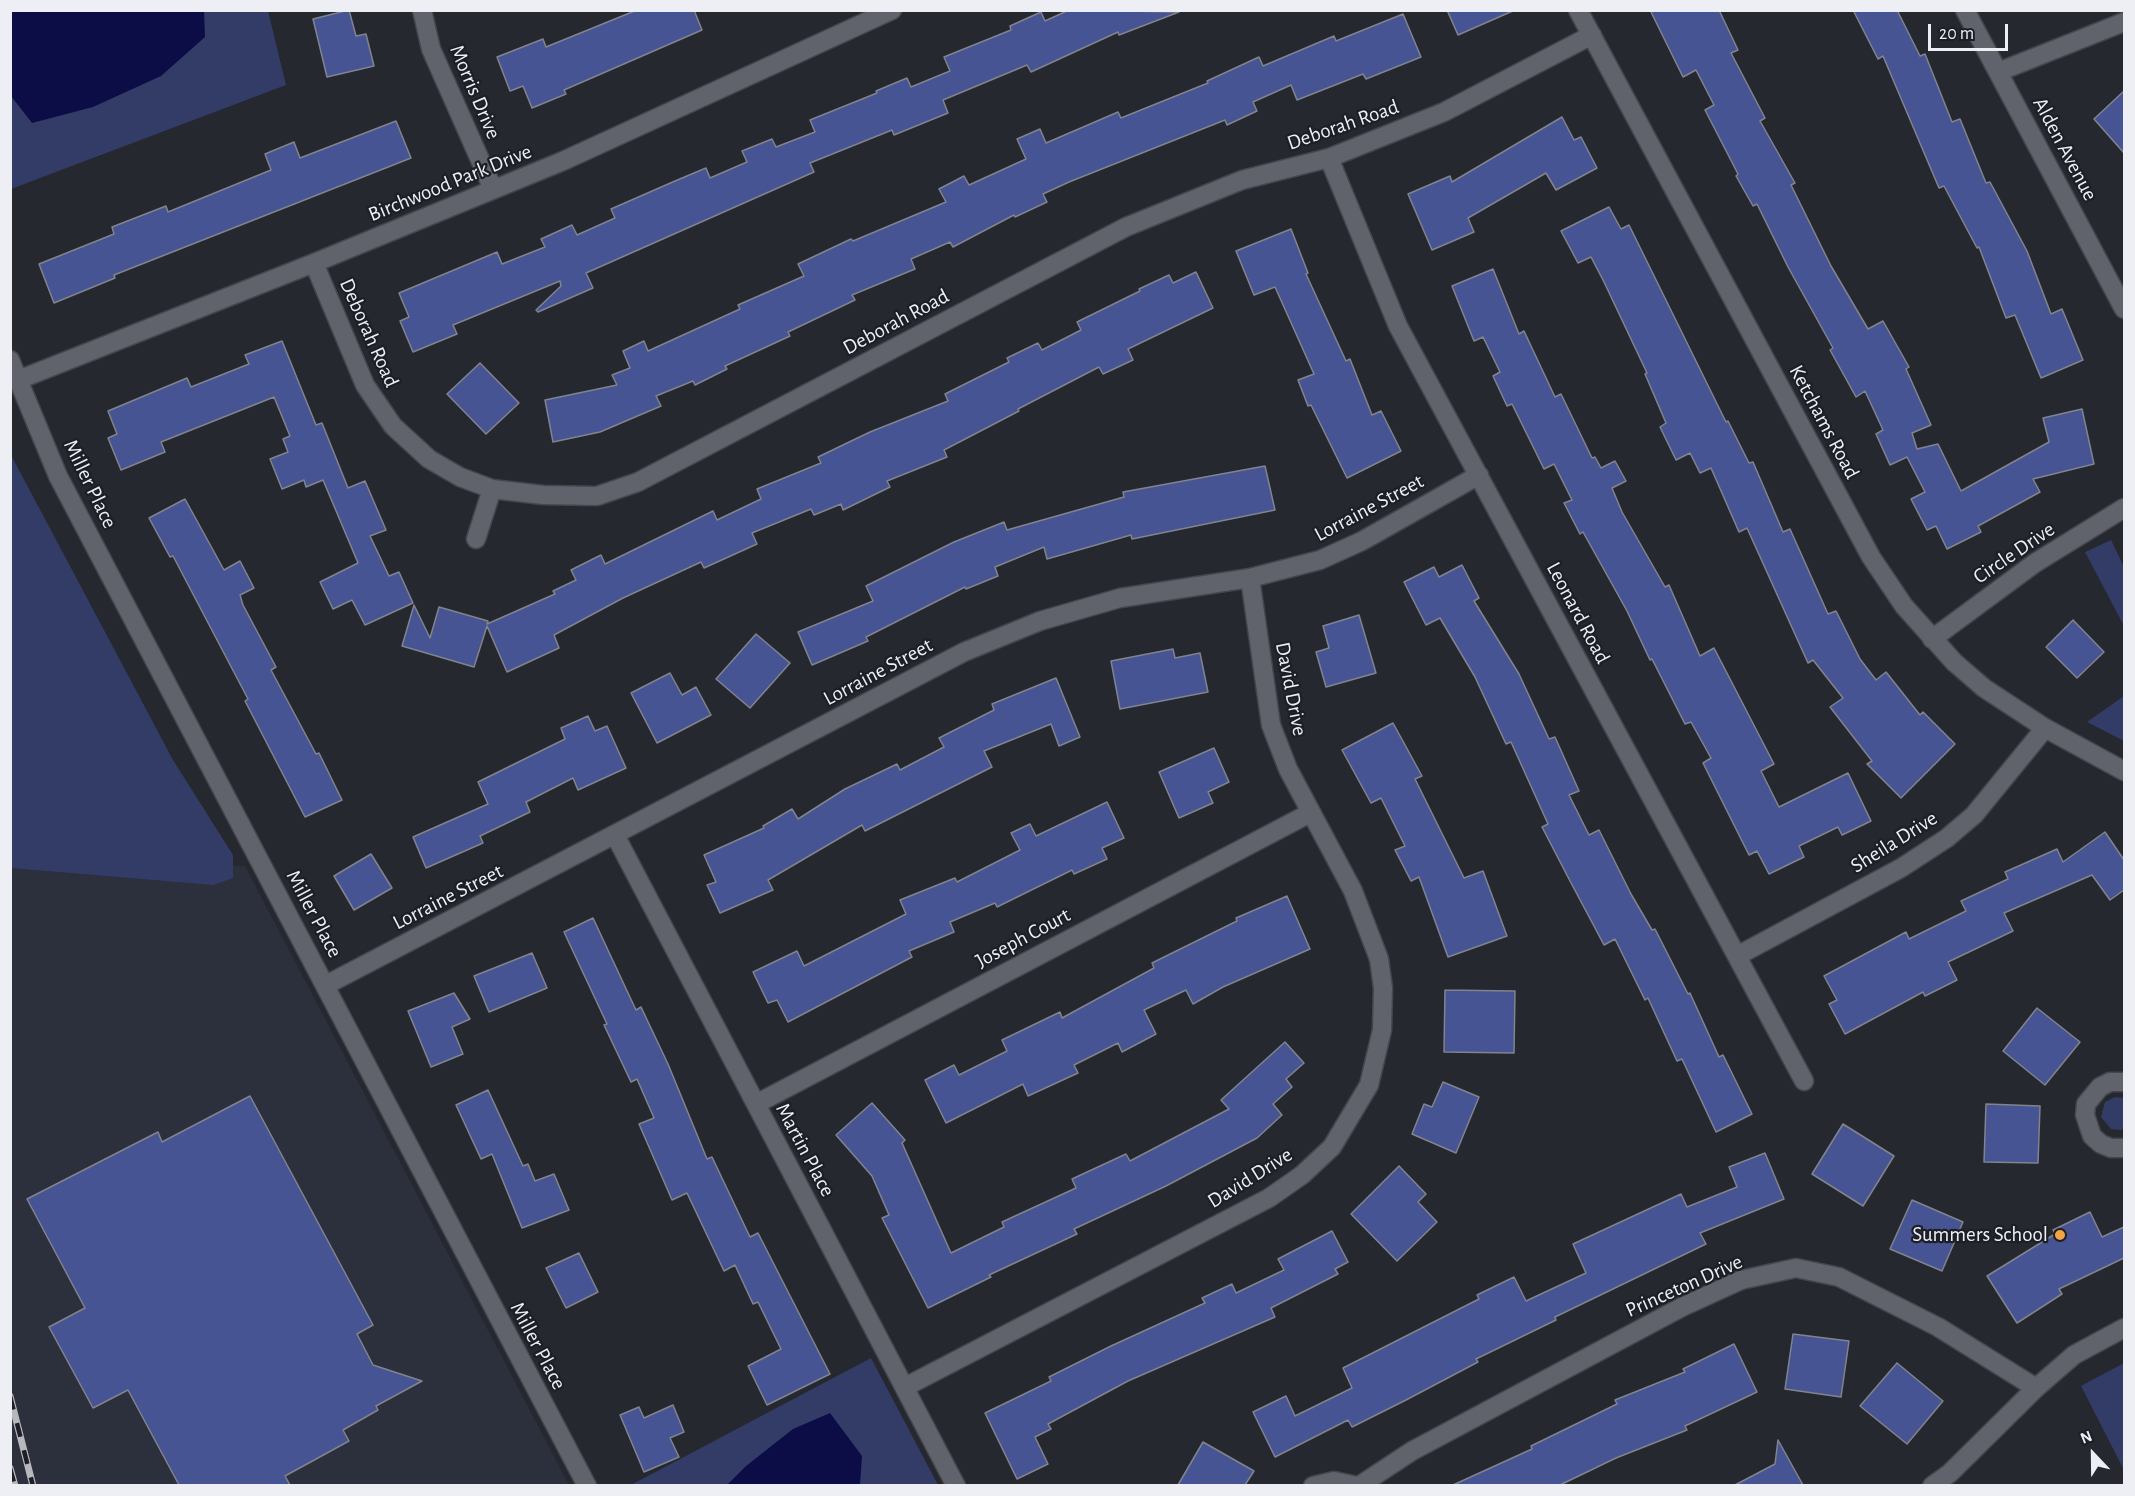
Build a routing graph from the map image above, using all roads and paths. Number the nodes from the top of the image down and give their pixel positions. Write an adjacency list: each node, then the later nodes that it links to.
1 (422, 10): 9 (street, Morris Drive)
2 (892, 10): 9 (street, Birchwood Park Drive)
3 (1578, 10): 6 (street, Ketchams Road)
4 (1965, 10): 7 (street, Alden Avenue)
5 (2124, 22): 7 (street)
6 (1592, 36): 8 (street, Deborah Road); 19 (street, Ketchams Road)
7 (1998, 72): 11 (street, Alden Avenue)
8 (1329, 158): 14 (street, Leonard Road); 15 (street, Deborah Road)
9 (493, 189): 10 (street, Birchwood Park Drive)
10 (314, 263): 13 (street, Birchwood Park Drive); 15 (street, Deborah Road)
11 (2124, 309)
12 (10, 360): 13 (street, Miller Place)
13 (18, 380): 25 (street, Miller Place)
14 (1479, 475): 18 (street, Lorraine Street); 24 (street, Leonard Road)
15 (492, 489): 17 (street)
16 (2124, 508): 19 (street, Circle Drive)
17 (476, 539)
18 (1250, 578): 22 (street, David Drive); 23 (street, Lorraine Street)
19 (1932, 639): 20 (street, Ketchams Road)
20 (2045, 728): 21 (street, Ketchams Road); 24 (street, Sheila Drive)
21 (2124, 771)
22 (1310, 813): 28 (street, Joseph Court); 31 (street, David Drive)
23 (615, 835): 25 (street, Lorraine Street); 28 (street, Martin Place)
24 (1737, 956): 26 (street, Leonard Road)
25 (326, 985): 33 (street, Miller Place)
26 (1804, 1081)
27 (2124, 1082): 29 (street)
28 (756, 1104): 31 (street, Martin Place)
29 (2124, 1148)
30 (2124, 1328): 32 (street)
31 (905, 1387): 34 (street, Martin Place)
32 (2036, 1388): 36 (street, Princeton Drive); 37 (street)
33 (586, 1485)
34 (956, 1485)
35 (1313, 1485): 36 (street, Princeton Drive)
36 (1358, 1485)
37 (1932, 1485)

